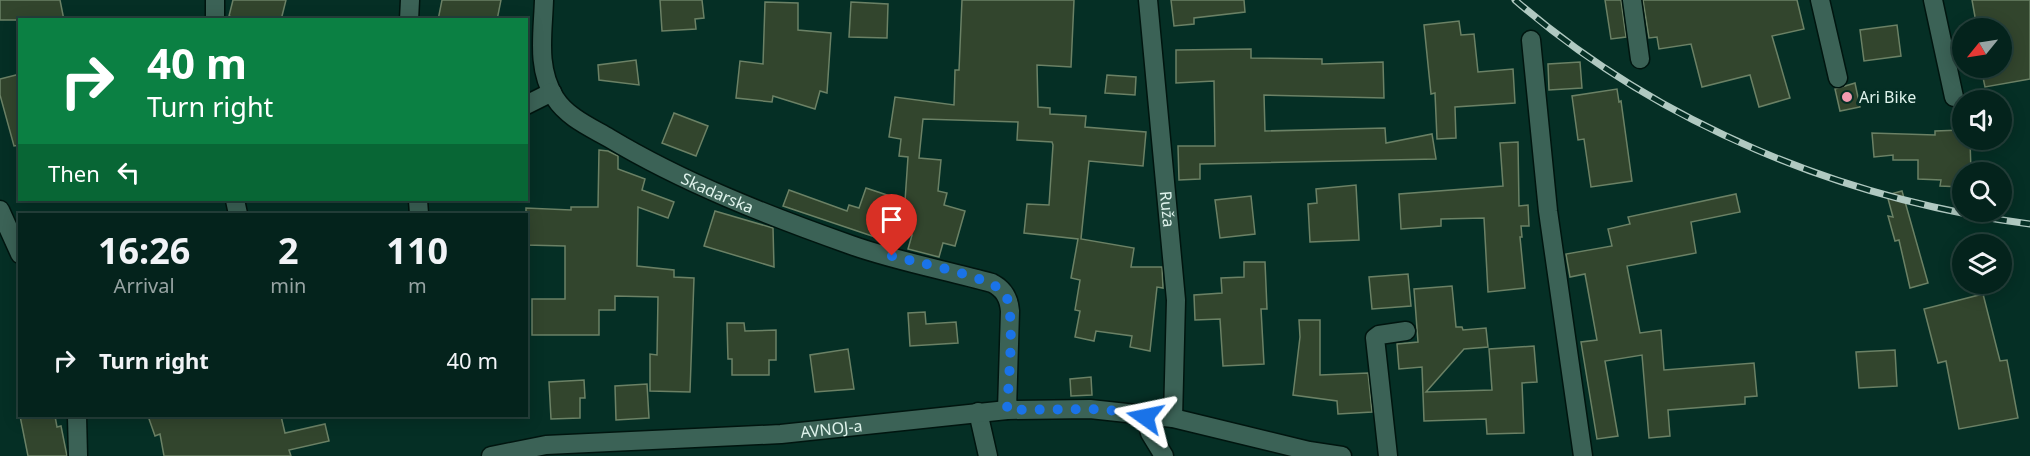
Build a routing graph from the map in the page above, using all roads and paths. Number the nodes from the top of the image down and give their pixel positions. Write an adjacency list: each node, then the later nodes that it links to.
1 (215, 0): 8 (street)
2 (410, 0): 9 (street)
3 (544, 0): 14 (street, Skadarska)
4 (1148, 0): 23 (street, Ruža)
5 (1632, 0): 11 (street)
6 (1820, 0): 12 (street)
7 (1933, 0): 13 (street)
8 (215, 18)
9 (409, 18)
10 (1531, 40): 30 (street)
11 (1640, 59)
12 (1838, 78)
13 (1952, 90)
14 (552, 92): 15 (street); 19 (street, Skadarska)
15 (528, 104)
16 (0, 210): 17 (street)
17 (18, 250)
18 (1406, 331): 29 (street)
19 (1007, 410): 20 (street, AVNOJ-a); 21 (street, AVNOJ-a)
20 (978, 412): 25 (street, AVNOJ-a); 26 (street)
21 (1145, 413): 23 (street, AVNOJ-a); 27 (street)
22 (77, 417): 24 (street)
23 (1173, 418): 28 (street, AVNOJ-a)
24 (78, 456)
25 (491, 456)
26 (988, 456)
27 (1164, 456)
28 (1342, 456)
29 (1388, 456)
30 (1582, 456)

